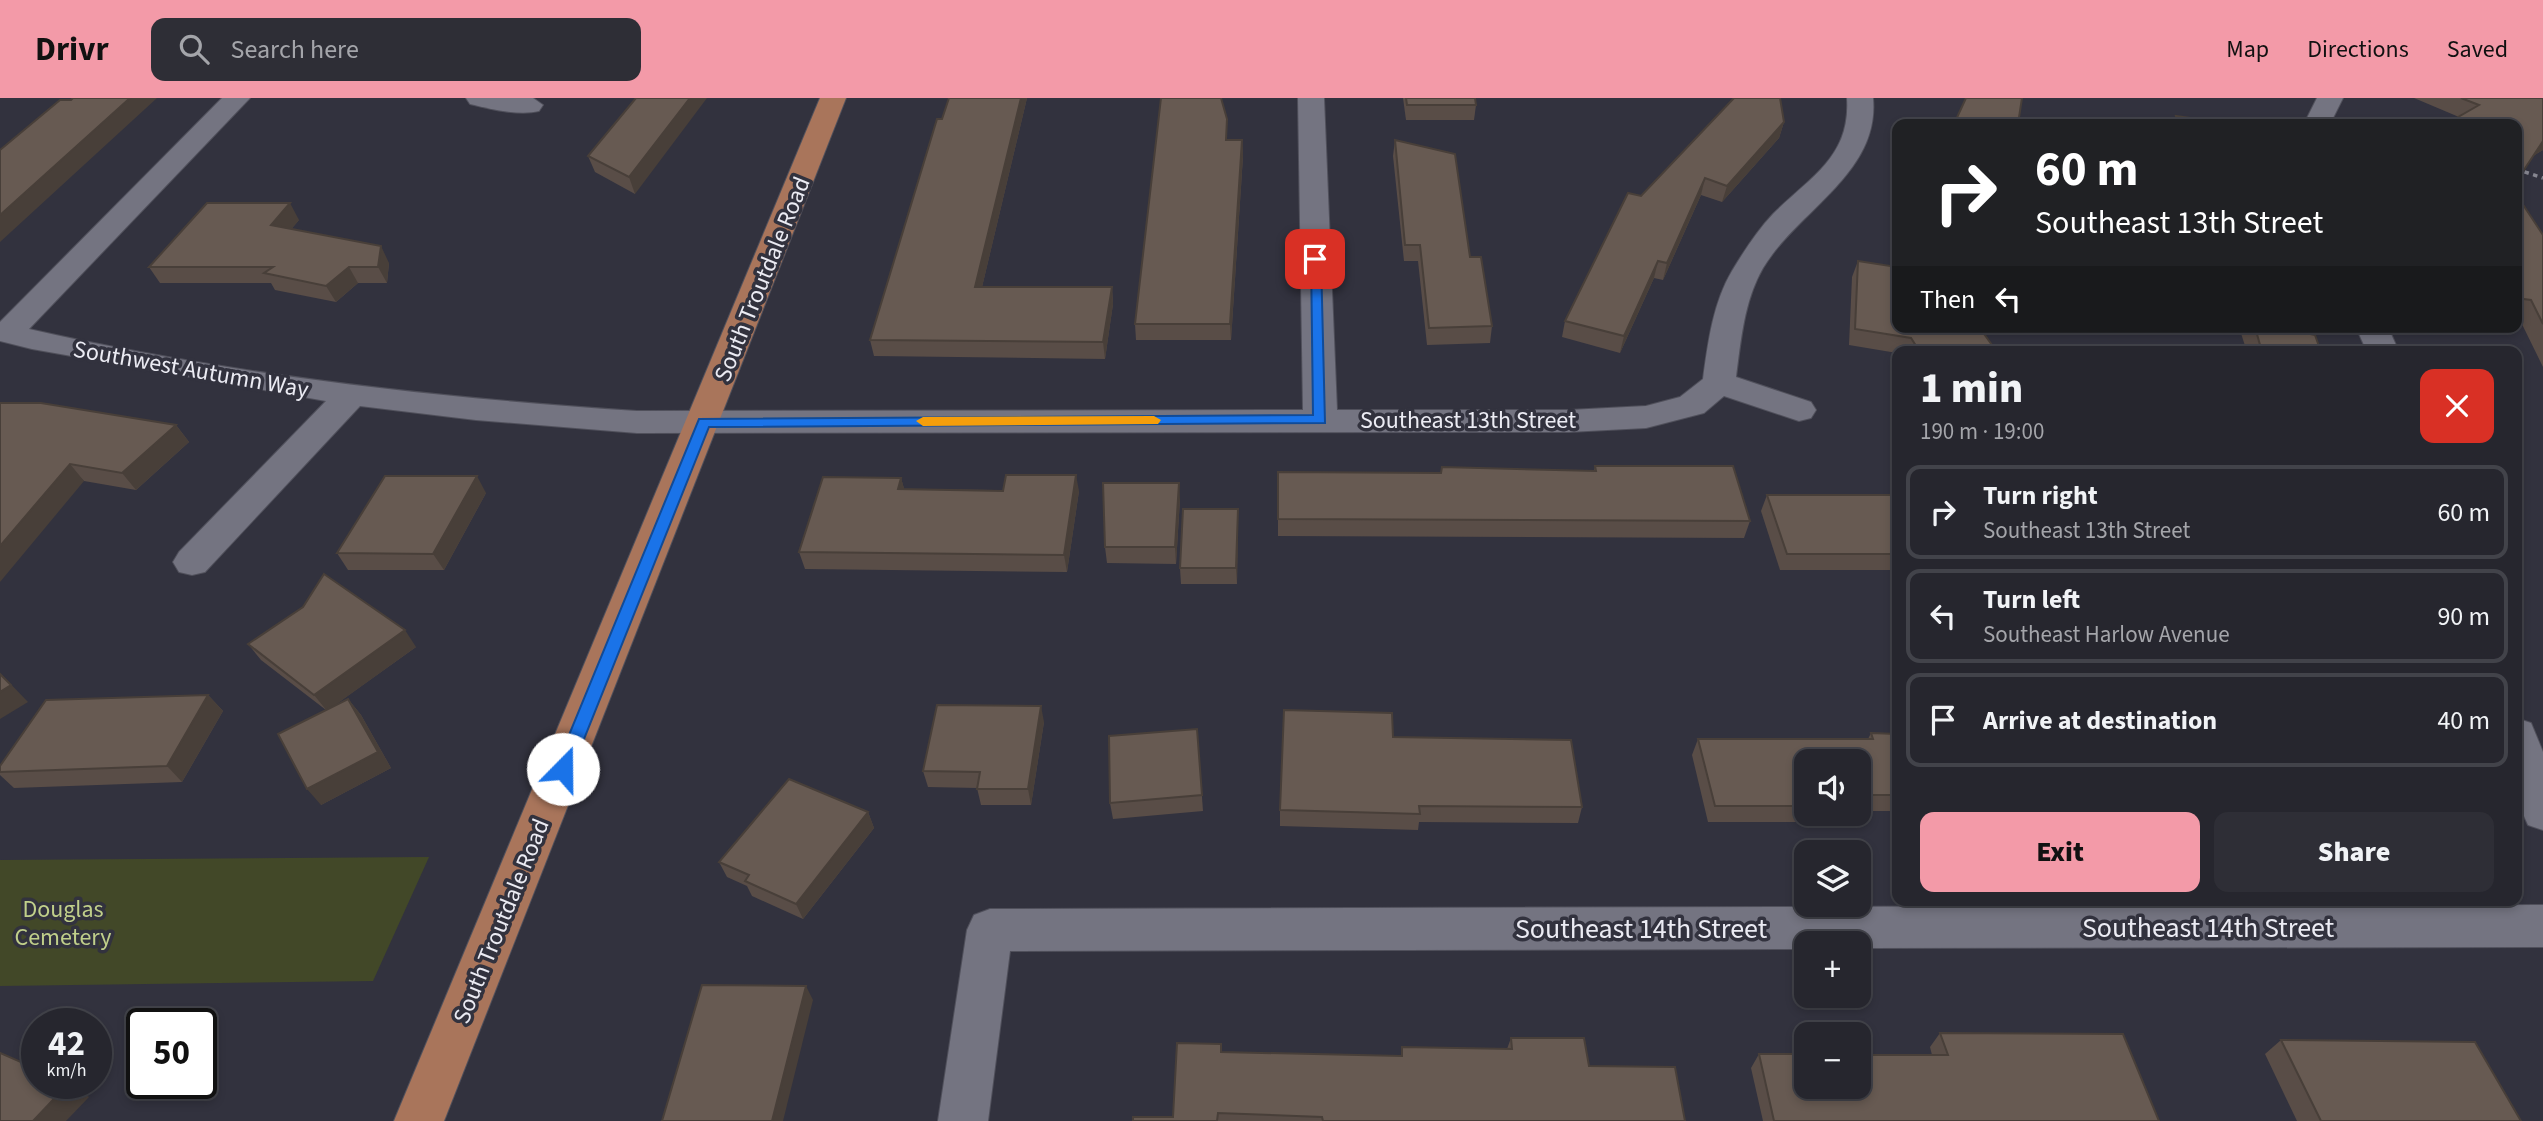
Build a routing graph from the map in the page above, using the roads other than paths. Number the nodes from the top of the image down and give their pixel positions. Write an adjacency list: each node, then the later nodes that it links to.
1 (237, 98): 10 (street, Southwest Autumn Way)
2 (479, 98): 7 (street)
3 (834, 98): 13 (main road, South Troutdale Road)
4 (1311, 98): 12 (street)
5 (1860, 98): 9 (street)
6 (2330, 98): 8 (street)
7 (530, 105)
8 (2320, 119)
9 (1719, 383): 11 (street); 12 (street, Southeast 13th Street)
10 (350, 396): 13 (street, Southwest Autumn Way); 14 (street)
11 (1799, 410)
12 (1320, 419): 13 (street, Southeast 13th Street)
13 (704, 423): 18 (main road, South Troutdale Road)
14 (192, 562)
15 (2522, 752): 16 (street)
16 (2543, 812)
17 (2543, 926): 19 (street, Southeast 14th Street)
18 (419, 1121)
19 (963, 1121)

